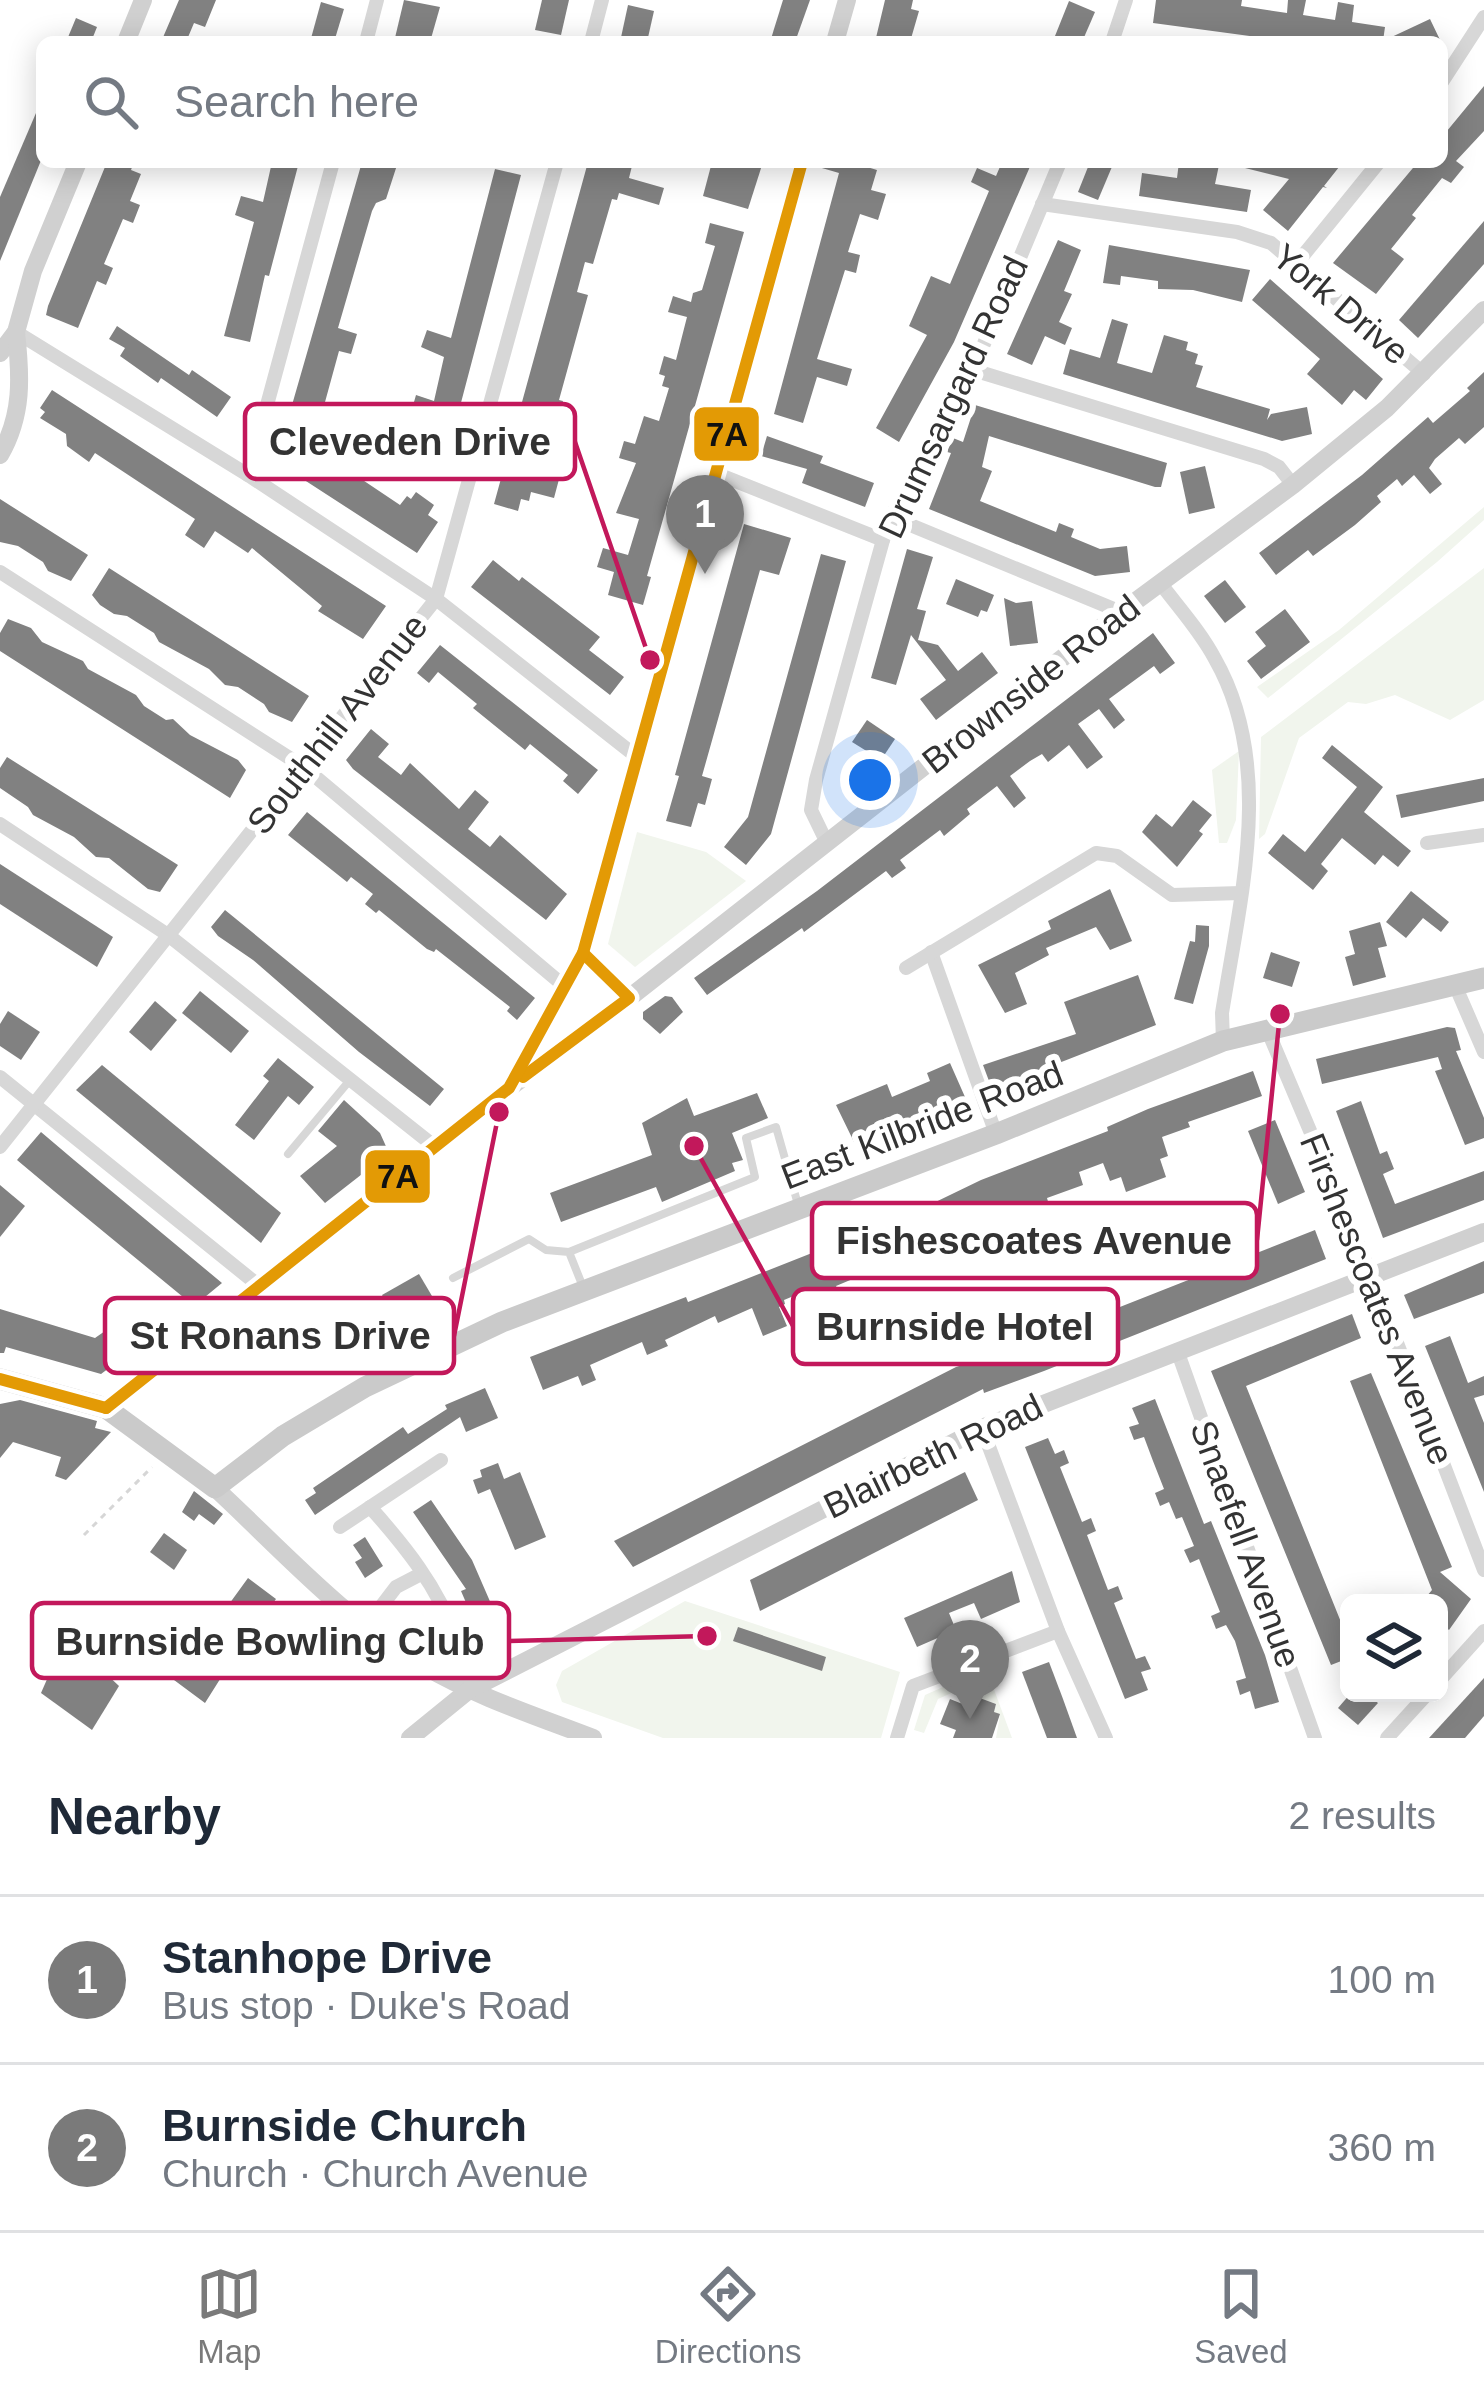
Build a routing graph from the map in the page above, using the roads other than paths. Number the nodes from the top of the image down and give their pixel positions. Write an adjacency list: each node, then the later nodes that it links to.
1 (143, 0): 7 (street)
2 (377, 0): 8 (street)
3 (602, 0): 9 (street)
4 (847, 0): 10 (street)
5 (1126, 0): 11 (street)
6 (1484, 17): 12 (street)
7 (128, 36)
8 (368, 36)
9 (593, 36)
10 (837, 36)
11 (1114, 36)
12 (1448, 73)
13 (76, 168): 22 (street)
14 (331, 168): 28 (street)
15 (555, 168): 34 (street, Southhill Avenue)
16 (800, 168): 27 (street)
17 (1057, 168): 19 (street, Drumsargard Road)
18 (1373, 168): 20 (street)
19 (1042, 204): 20 (street, York Drive); 24 (street, Drumsargard Road)
20 (1297, 263): 25 (street, York Drive)
21 (1484, 310): 25 (street, Brownside Road)
22 (16, 332): 23 (street); 26 (street); 28 (street)
23 (0, 353)
24 (973, 370): 29 (street); 30 (street, Drumsargard Road)
25 (1424, 374): 29 (street, Brownside Road)
26 (0, 455)
27 (716, 473): 31 (street); 36 (street)
28 (248, 476): 34 (street)
29 (1293, 485): 33 (street, Brownside Road)
30 (891, 517): 31 (street, Drumsargard Road); 35 (street)
31 (883, 540): 40 (street, Drumsargard Road)
32 (0, 572): 37 (street)
33 (1161, 584): 35 (street, Brownside Road); 42 (street)
34 (436, 599): 36 (street); 37 (street, Southhill Avenue)
35 (1121, 612): 40 (street, Brownside Road)
36 (637, 757): 45 (street)
37 (305, 768): 43 (street, Southhill Avenue); 48 (street)
38 (0, 824): 43 (street)
39 (1484, 835): 41 (street)
40 (827, 843): 50 (street, Brownside Road)
41 (1427, 844)
42 (1240, 893): 44 (street); 52 (street)
43 (168, 935): 55 (street); 57 (street, Southhill Avenue)
44 (931, 952): 46 (street); 58 (street)
45 (583, 953): 48 (street); 50 (street)
46 (906, 968)
47 (1484, 978): 49 (main road, East Kilbride Road)
48 (563, 985): 56 (street)
49 (1455, 985): 51 (main road, East Kilbride Road); 53 (street)
50 (629, 998): 56 (street, Brownside Road)
51 (1267, 1029): 52 (main road, East Kilbride Road); 65 (street, Firshescoates Avenue)
52 (1223, 1041): 58 (main road, East Kilbride Road)
53 (1484, 1052)
54 (0, 1077): 57 (street)
55 (350, 1080): 59 (street); 61 (lane)
56 (508, 1088): 59 (street, Brownside Road)
57 (35, 1103): 60 (street, Southhill Avenue); 67 (street)
58 (996, 1134): 62 (main road, East Kilbride Road)
59 (434, 1146): 67 (street, Brownside Road)
60 (0, 1147)
61 (288, 1154)
62 (799, 1209): 64 (lane); 68 (main road, East Kilbride Road)
63 (1484, 1232): 65 (street, Blairbeth Road)
64 (569, 1252): 66 (lane); 68 (lane)
65 (1370, 1275): 69 (street, Blairbeth Road); 77 (street, Firshescoates Avenue)
66 (453, 1278)
67 (258, 1285): 71 (street, Brownside Road)
68 (584, 1291): 74 (main road, East Kilbride Road)
69 (1177, 1350): 72 (street, Blairbeth Road); 90 (street, Snaefell Avenue)
70 (0, 1379): 71 (main road)
71 (106, 1408): 74 (main road)
72 (982, 1428): 81 (street); 84 (street, Blairbeth Road)
73 (441, 1460): 75 (street)
74 (215, 1488): 79 (street)
75 (370, 1507): 76 (street); 78 (street)
76 (340, 1527)
77 (1484, 1570)
78 (421, 1574): 79 (street); 82 (street)
79 (367, 1625): 84 (street)
80 (1484, 1630): 83 (street)
81 (1058, 1631): 88 (street); 89 (street)
82 (455, 1637)
83 (1448, 1671)
84 (469, 1690): 86 (street, Blairbeth Road); 87 (street)
85 (1420, 1702): 91 (street)
86 (410, 1738)
87 (593, 1738)
88 (896, 1738)
89 (1106, 1738)
90 (1315, 1738)
91 (1388, 1738)

